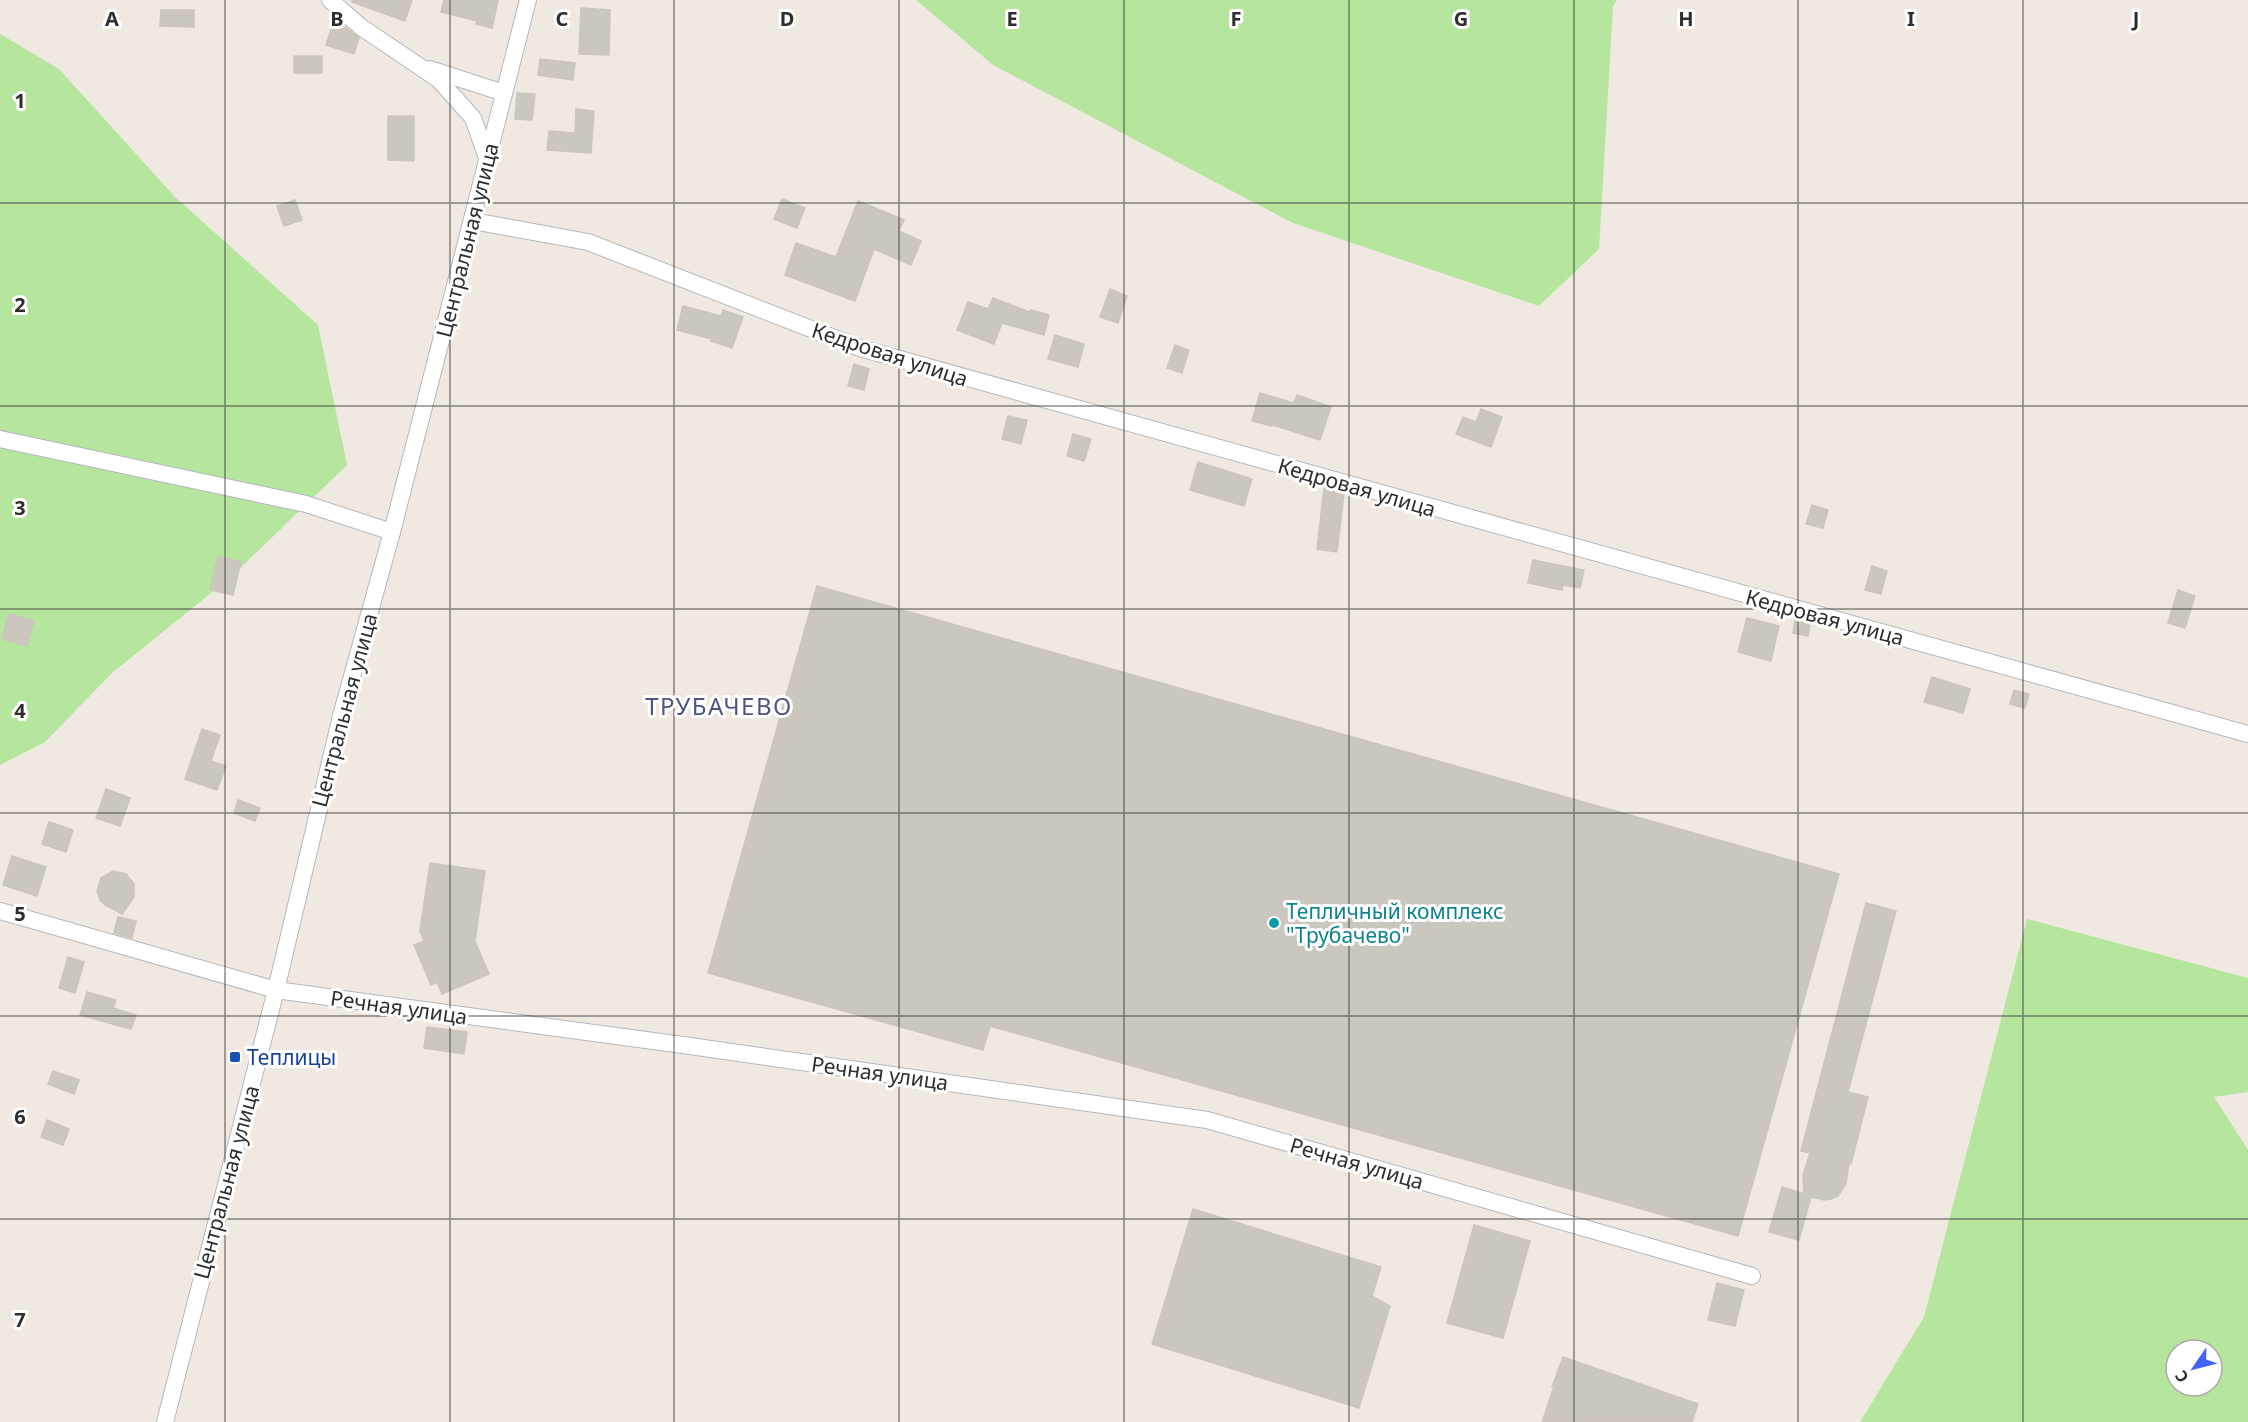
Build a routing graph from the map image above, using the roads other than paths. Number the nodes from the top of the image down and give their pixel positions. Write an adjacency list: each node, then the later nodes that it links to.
1 (330, 0): 3 (street)
2 (528, 0): 4 (street, Центральная улица)
3 (421, 65): 4 (street); 5 (street)
4 (504, 93): 5 (street, Центральная улица)
5 (487, 159): 6 (street, Центральная улица)
6 (473, 221): 8 (street, Центральная улица); 9 (street, Кедровая улица)
7 (0, 439): 8 (street)
8 (392, 532): 11 (street, Центральная улица)
9 (2248, 734)
10 (0, 910): 11 (street, Речная улица)
11 (276, 990): 12 (street, Речная улица); 13 (street, Центральная улица)
12 (1752, 1276)
13 (165, 1422)

